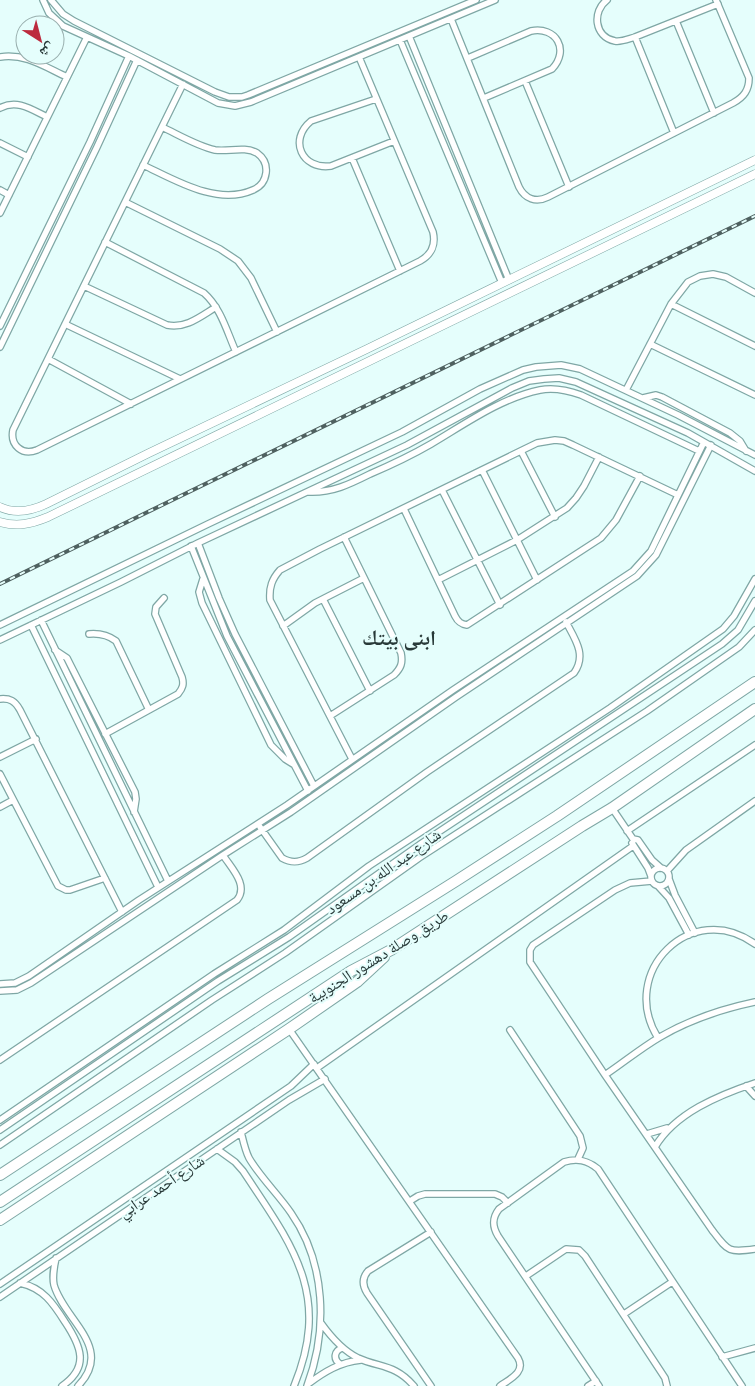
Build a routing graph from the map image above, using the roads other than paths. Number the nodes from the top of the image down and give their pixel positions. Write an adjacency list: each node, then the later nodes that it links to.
1 (43, 0): 10 (street)
2 (51, 0): 12 (street)
3 (476, 0): 14 (street)
4 (494, 0): 7 (street)
5 (607, 0): 11 (street)
6 (717, 2): 8 (street); 36 (street)
7 (451, 19): 9 (street); 20 (street)
8 (676, 20): 11 (street); 36 (street)
9 (409, 36): 13 (street); 21 (street)
10 (87, 37): 15 (street); 26 (street)
11 (635, 37): 39 (street)
12 (111, 40): 15 (street); 23 (street)
13 (400, 40): 16 (street); 24 (street)
14 (374, 42): 16 (street); 31 (street)
15 (108, 47): 17 (street)
16 (377, 50): 19 (street)
17 (129, 56): 22 (street); 27 (street)
18 (0, 57): 26 (street)
19 (359, 57): 32 (street); 34 (street)
20 (468, 58): 28 (street); 33 (street)
21 (418, 59): 24 (street); 57 (street)
22 (137, 60): 25 (street); 29 (street)
23 (155, 61): 25 (street); 31 (street)
24 (410, 62): 58 (street)
25 (152, 68): 30 (street)
26 (67, 77): 37 (street)
27 (119, 79): 29 (street); 49 (street)
28 (525, 81): 33 (street); 47 (street)
29 (126, 82): 51 (street)
30 (183, 84): 32 (street); 38 (street)
31 (260, 90): 32 (street)
32 (264, 97)
33 (484, 98): 47 (street)
34 (376, 100): 40 (street); 43 (street)
35 (0, 108): 37 (street)
36 (714, 112): 39 (street)
37 (47, 117): 42 (street)
38 (162, 127): 45 (street); 45 (street)
39 (674, 133): 47 (street)
40 (394, 141): 43 (street); 59 (street)
41 (0, 143): 42 (street)
42 (28, 157): 50 (street)
43 (352, 158): 59 (street)
44 (755, 160): 53 (street)
45 (143, 165): 52 (street)
46 (755, 174): 55 (street)
47 (569, 186)
48 (0, 190): 50 (street)
49 (64, 194): 51 (street); 65 (street)
50 (9, 195): 54 (street)
51 (72, 198): 66 (street)
52 (125, 202): 56 (street); 69 (street)
53 (664, 204): 55 (street); 60 (street)
54 (0, 213)
55 (670, 216): 74 (street)
56 (105, 242): 61 (street); 64 (street)
57 (500, 259): 58 (street); 60 (street)
58 (493, 262): 60 (street)
59 (400, 271): 69 (street)
60 (505, 281): 70 (street)
61 (84, 286): 64 (street); 67 (street)
62 (755, 293): 63 (street)
63 (671, 304): 71 (street); 72 (street)
64 (216, 307): 75 (street)
65 (8, 310): 66 (street); 68 (street)
66 (17, 314): 73 (street)
67 (65, 324): 76 (street); 77 (street)
68 (0, 326)
69 (277, 332): 75 (street)
70 (385, 340): 74 (street); 78 (street)
71 (650, 344): 80 (street); 82 (street)
72 (755, 346)
73 (0, 347)
74 (390, 351): 85 (street)
75 (236, 352): 77 (street)
76 (48, 359): 87 (street); 87 (street)
77 (180, 379): 87 (street)
78 (285, 388): 85 (street); 92 (street)
79 (512, 388): 81 (street); 83 (street); 89 (street)
80 (626, 390): 84 (street); 113 (street)
81 (604, 395): 88 (street); 90 (street)
82 (755, 395)
83 (516, 397): 88 (street); 91 (street)
84 (643, 398): 86 (street); 99 (street)
85 (290, 399): 93 (street)
86 (653, 403): 90 (street); 99 (street)
87 (131, 404)
88 (600, 404): 98 (street)
89 (465, 412): 91 (street); 95 (street)
90 (648, 415): 94 (street)
91 (470, 421): 101 (street)
92 (201, 428): 93 (street); 100 (street)
93 (206, 440): 104 (street)
94 (704, 442): 96 (street); 98 (street)
95 (407, 445): 101 (street); 109 (street)
96 (711, 445): 106 (street); 118 (street)
97 (521, 451): 103 (street); 105 (street); 114 (street)
98 (699, 451): 110 (street)
99 (746, 451): 102 (street)
100 (145, 455): 104 (street); 111 (street)
101 (412, 455): 109 (street)
102 (755, 456)
103 (599, 457): 107 (street); 114 (street)
104 (150, 467): 115 (street)
105 (482, 470): 108 (street); 119 (street)
106 (755, 470)
107 (640, 476): 110 (street); 128 (street)
108 (442, 490): 112 (street); 122 (street)
109 (307, 492): 116 (street)
110 (678, 494): 118 (street)
111 (0, 507)
112 (404, 509): 117 (street); 127 (street)
113 (226, 515): 116 (street); 123 (street)
114 (555, 517): 119 (street)
115 (0, 522)
116 (231, 527): 120 (street)
117 (344, 537): 124 (street); 139 (street)
118 (661, 539): 132 (street)
119 (517, 540): 122 (street); 128 (street)
120 (198, 543): 121 (street); 167 (street)
121 (191, 546): 125 (street); 129 (street)
122 (478, 560): 127 (street); 134 (street)
123 (115, 570): 129 (street); 137 (street)
124 (364, 578): 131 (street); 148 (street)
125 (203, 579): 161 (street); 161 (street)
126 (755, 579): 150 (street)
127 (438, 580): 134 (street)
128 (537, 580): 134 (street)
129 (120, 582): 135 (street)
130 (164, 598): 154 (street)
131 (323, 599): 139 (street); 148 (street)
132 (594, 600): 136 (street); 144 (street)
133 (755, 601): 147 (street, شارع عبد الله بن مسعود)
134 (500, 605)
135 (41, 620): 138 (street); 143 (street)
136 (566, 622): 145 (street); 177 (street)
137 (0, 625)
138 (31, 625): 142 (street); 190 (street)
139 (283, 626): 155 (street)
140 (755, 630): 149 (street, شارع عبد الله بن مسعود)
141 (89, 634): 154 (street)
142 (0, 640)
143 (56, 650): 156 (street); 174 (street)
144 (513, 650): 145 (street); 160 (street)
145 (517, 655): 164 (street)
146 (755, 682): 230 (highway, طريق وصلة دهشور الجنوبية)
147 (661, 685): 149 (street); 152 (street, شارع عبد الله بن مسعود)
148 (370, 691): 155 (street)
149 (668, 696): 219 (street, شارع عبد الله بن مسعود)
150 (625, 698): 152 (street); 165 (street)
151 (0, 699): 157 (street)
152 (630, 705): 166 (street, شارع عبد الله بن مسعود)
153 (755, 709): 172 (highway, طريق وصلة دهشور الجنوبية)
154 (149, 710): 156 (street)
155 (330, 716): 160 (street)
156 (105, 734): 174 (street)
157 (36, 740): 159 (street); 185 (street)
158 (755, 745): 178 (street)
159 (0, 757)
160 (352, 759): 162 (street)
161 (294, 764): 168 (street)
162 (340, 767): 164 (street); 167 (street)
163 (0, 774): 169 (street)
164 (345, 774): 177 (street)
165 (509, 775): 166 (street); 173 (street)
166 (514, 783): 175 (street, شارع عبد الله بن مسعود)
167 (314, 786): 168 (street)
168 (308, 791): 176 (street)
169 (14, 800): 171 (street); 185 (street)
170 (755, 801): 184 (street)
171 (0, 807)
172 (612, 808): 178 (street); 198 (highway, طريق وصلة دهشور الجنوبية)
173 (454, 811): 175 (street); 181 (street)
174 (134, 812): 188 (street)
175 (460, 819): 183 (street, شارع عبد الله بن مسعود)
176 (258, 824): 177 (street); 188 (street)
177 (262, 830): 182 (street)
178 (628, 831): 179 (street)
179 (633, 838): 180 (street); 184 (street)
180 (633, 846): 186 (street); 212 (street)
181 (399, 847): 183 (street); 194 (street)
182 (223, 855): 192 (street); 211 (street)
183 (405, 855): 196 (street, شارع عبد الله بن مسعود)
184 (664, 869): 186 (street); 187 (street)
185 (105, 878): 193 (street)
186 (651, 879): 189 (street); 213 (street)
187 (669, 879): 189 (street); 195 (street)
188 (168, 881): 190 (street)
189 (658, 886): 195 (street)
190 (158, 887): 191 (street)
191 (139, 900): 192 (street); 193 (street)
192 (144, 907): 202 (street)
193 (122, 912): 201 (street)
194 (284, 930): 196 (street); 199 (street)
195 (692, 934): 197 (street); 208 (street)
196 (289, 937): 200 (street, شارع عبد الله بن مسعود)
197 (755, 944)
198 (392, 950): 206 (highway); 233 (highway, طريق وصلة دهشور الجنوبية)
199 (214, 974): 200 (street); 204 (street)
200 (218, 981): 205 (street, شارع عبد الله بن مسعود)
201 (0, 984)
202 (0, 991)
203 (755, 1002): 208 (street)
204 (160, 1011): 205 (street); 209 (street)
205 (164, 1018): 210 (street, شارع عبد الله بن مسعود)
206 (289, 1029): 212 (street); 235 (highway)
207 (510, 1030): 228 (street)
208 (658, 1038): 213 (street)
209 (99, 1052): 210 (street); 220 (street)
210 (104, 1059): 218 (street, شارع عبد الله بن مسعود)
211 (0, 1060)
212 (316, 1066): 214 (street); 229 (street)
213 (605, 1075): 224 (street)
214 (325, 1080): 223 (street, شارع أحمد عرابي); 232 (street)
215 (755, 1083): 216 (street)
216 (746, 1086): 217 (street); 221 (street)
217 (755, 1096)
218 (42, 1102): 219 (street); 222 (street, شارع عبد الله بن مسعود)
219 (49, 1113): 225 (street, شارع عبد الله بن مسعود)
220 (0, 1120)
221 (669, 1128): 224 (street); 226 (street)
222 (0, 1130)
223 (241, 1132): 227 (street, شارع أحمد عرابي); 245 (street)
224 (646, 1134): 226 (street)
225 (0, 1145)
226 (655, 1147): 237 (street)
227 (217, 1149): 231 (street, شارع أحمد عرابي); 255 (street)
228 (578, 1159): 234 (street); 240 (street)
229 (169, 1170): 231 (street); 242 (street)
230 (0, 1175)
231 (174, 1178): 238 (street, شارع أحمد عرابي)
232 (410, 1201): 234 (street); 236 (street)
233 (0, 1202)
234 (508, 1202): 239 (street)
235 (0, 1220)
236 (431, 1232): 257 (street); 258 (street)
237 (755, 1249)
238 (56, 1258): 241 (street, شارع أحمد عرابي); 254 (street)
239 (526, 1276): 244 (street); 251 (street)
240 (672, 1282): 244 (street); 248 (street)
241 (20, 1283): 243 (street, شارع أحمد عرابي); 253 (street)
242 (0, 1284)
243 (0, 1297)
244 (624, 1314): 260 (street)
245 (321, 1323): 246 (street); 252 (street)
246 (342, 1348): 249 (street); 250 (street)
247 (755, 1348): 248 (street)
248 (722, 1357): 261 (street)
249 (364, 1360): 250 (street); 256 (street)
250 (340, 1364): 252 (street)
251 (597, 1383): 259 (street)
252 (307, 1385)
253 (62, 1386)
254 (78, 1386)
255 (294, 1386)
256 (414, 1386)
257 (431, 1386)
258 (500, 1386)
259 (588, 1386)
260 (667, 1386)
261 (742, 1386)

